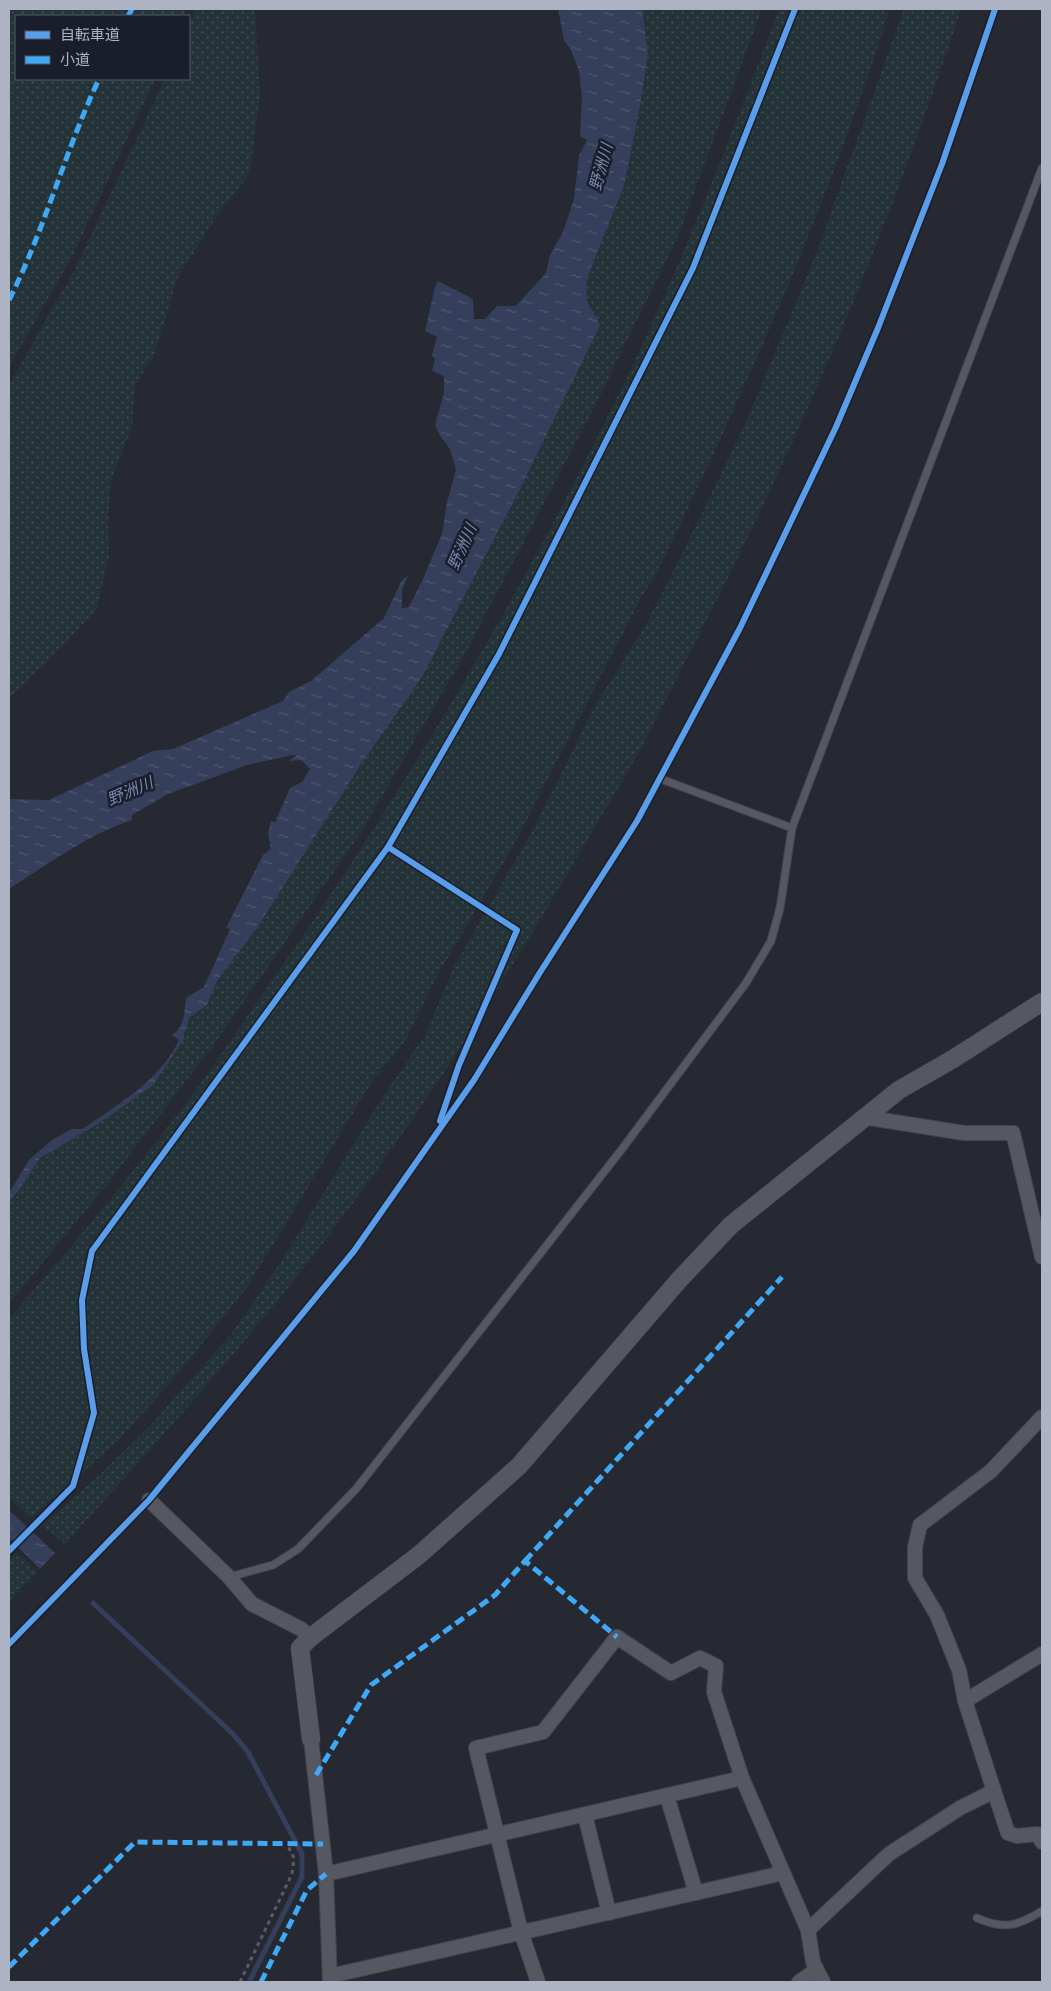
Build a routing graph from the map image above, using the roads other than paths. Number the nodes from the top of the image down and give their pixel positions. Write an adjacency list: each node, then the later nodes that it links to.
1 (1042, 168): 3 (lane)
2 (661, 779): 3 (lane)
3 (792, 828): 9 (lane)
4 (1042, 1002): 5 (street)
5 (863, 1117): 6 (street); 10 (street)
6 (1042, 1257)
7 (1042, 1417): 12 (street)
8 (149, 1500): 9 (street)
9 (229, 1577): 10 (street)
10 (311, 1637): 13 (street)
11 (1042, 1654): 12 (street)
12 (965, 1701): 15 (street)
13 (311, 1740): 21 (street)
14 (742, 1778): 16 (street); 18 (street); 20 (street)
15 (994, 1791): 19 (street); 26 (street)
16 (667, 1796): 17 (street); 22 (street)
17 (585, 1815): 18 (street); 24 (street)
18 (498, 1836): 21 (street); 27 (street)
19 (1042, 1842)
20 (783, 1873): 22 (street); 26 (street)
21 (326, 1874): 29 (street)
22 (696, 1893): 24 (street)
23 (1042, 1911): 25 (lane)
24 (609, 1913): 27 (street)
25 (977, 1918)
26 (808, 1930): 28 (street)
27 (521, 1932): 29 (street); 30 (street)
28 (816, 1970): 31 (street); 32 (street)
29 (330, 1979)
30 (538, 1982)
31 (799, 1982)
32 (823, 1982)

